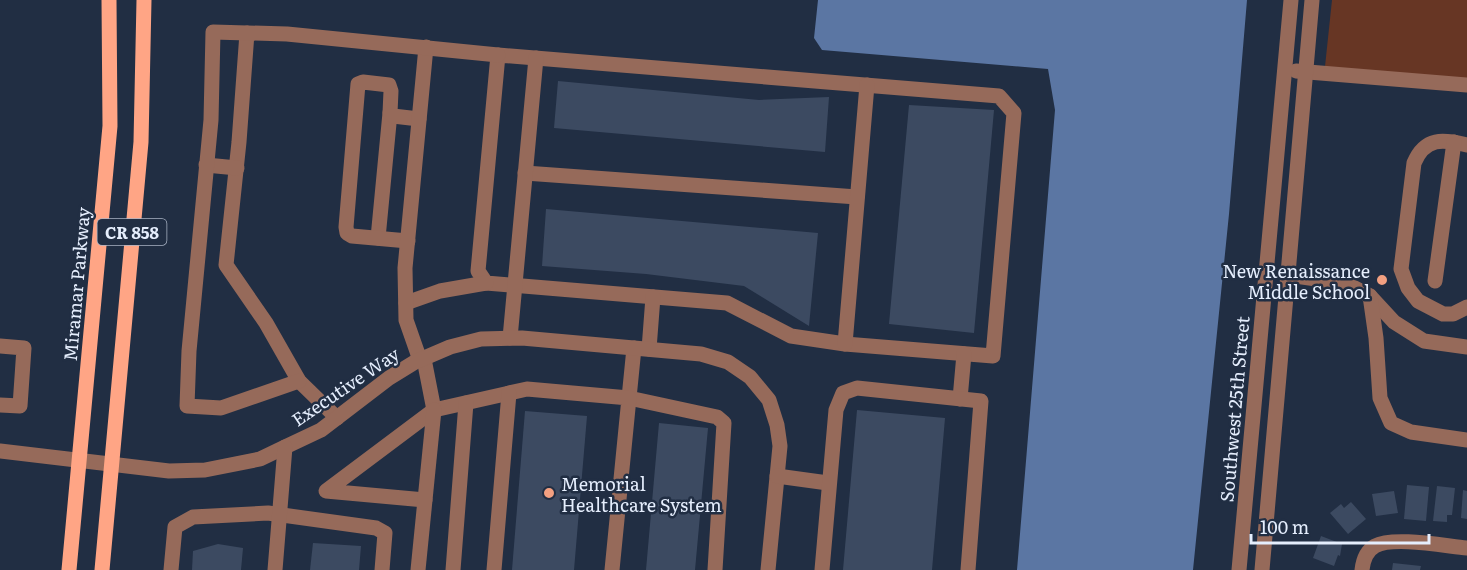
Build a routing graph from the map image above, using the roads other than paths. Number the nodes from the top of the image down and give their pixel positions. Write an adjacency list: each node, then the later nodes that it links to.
1 (109, 0): 48 (main road, Miramar Parkway / CR 858)
2 (144, 0): 49 (main road, CR 858)
3 (1291, 0): 9 (street, Southwest 25th Street)
4 (1312, 0): 10 (street)
5 (247, 33): 6 (street); 16 (street); 17 (street)
6 (426, 47): 7 (street); 14 (street)
7 (498, 55): 8 (street); 24 (street)
8 (536, 58): 11 (street); 18 (street)
9 (1284, 70): 10 (street); 68 (street, Southwest 25th Street)
10 (1305, 72): 12 (street); 22 (street)
11 (867, 85): 19 (street); 35 (street)
12 (1467, 85)
13 (390, 113): 14 (street); 20 (street); 20 (street)
14 (419, 119): 21 (street)
15 (1461, 144): 23 (street); 29 (street)
16 (206, 165): 17 (street); 37 (street)
17 (237, 168): 37 (street)
18 (525, 173): 19 (street); 25 (street)
19 (857, 197): 31 (street)
20 (378, 238): 21 (street)
21 (408, 241): 28 (street)
22 (1288, 275): 26 (street); 69 (street)
23 (1435, 281)
24 (486, 284): 25 (street); 28 (street)
25 (515, 286): 27 (street); 30 (street)
26 (1370, 296): 33 (street); 45 (street)
27 (653, 297): 31 (street); 34 (street)
28 (406, 303): 36 (street)
29 (1467, 307)
30 (510, 338): 34 (street, Executive Way); 36 (street, Executive Way)
31 (845, 344): 35 (street)
32 (0, 346): 42 (street)
33 (1467, 347)
34 (642, 349): 39 (street); 50 (street, Executive Way)
35 (964, 354): 40 (street)
36 (422, 359): 43 (street); 44 (street, Executive Way)
37 (299, 381): 44 (street)
38 (509, 393): 39 (street); 41 (street); 62 (street)
39 (629, 398): 63 (street); 64 (street)
40 (960, 399): 51 (street); 67 (street)
41 (466, 403): 43 (street); 61 (street)
42 (0, 405)
43 (434, 410): 52 (street); 52 (street)
44 (337, 418): 46 (street, Executive Way)
45 (1467, 440)
46 (285, 447): 49 (street, Executive Way); 53 (street)
47 (0, 451): 48 (street, Executive Way)
48 (80, 459): 49 (street, Executive Way); 55 (main road, Miramar Parkway / CR 858)
49 (111, 464): 56 (main road, CR 858)
50 (777, 476): 51 (street); 65 (street)
51 (828, 483): 66 (street)
52 (425, 500): 60 (street)
53 (279, 516): 57 (street); 58 (street); 59 (street)
54 (1467, 548): 70 (street)
55 (69, 570)
56 (102, 570)
57 (171, 570)
58 (275, 570)
59 (382, 570)
60 (418, 570)
61 (453, 570)
62 (494, 570)
63 (612, 570)
64 (715, 570)
65 (768, 570)
66 (822, 570)
67 (968, 570)
68 (1239, 570)
69 (1262, 570)
70 (1362, 570)

